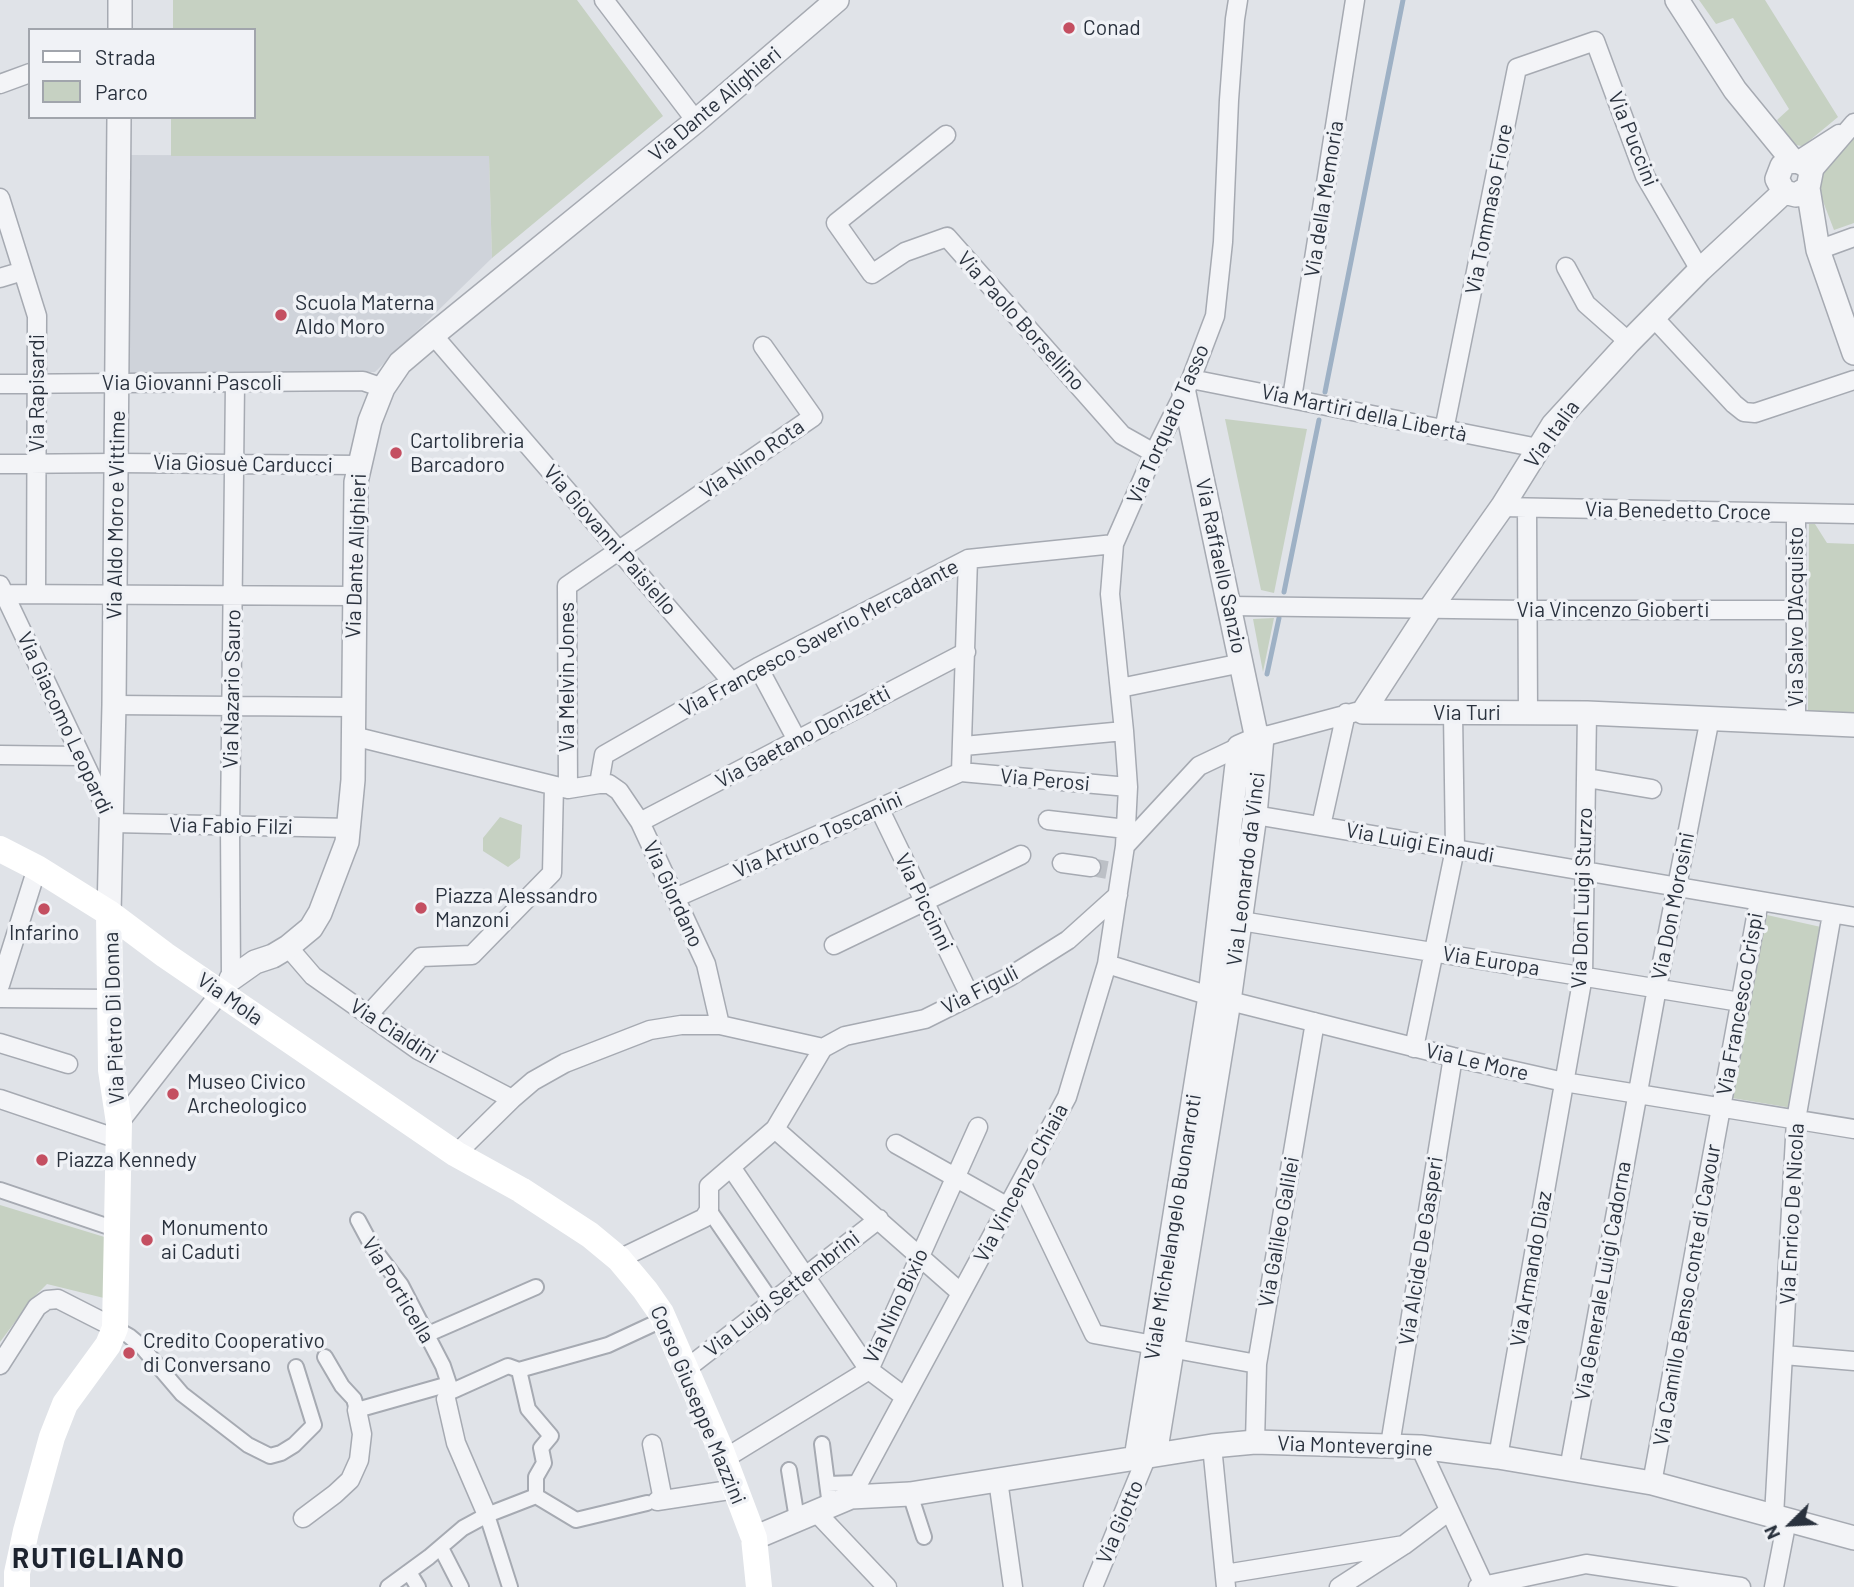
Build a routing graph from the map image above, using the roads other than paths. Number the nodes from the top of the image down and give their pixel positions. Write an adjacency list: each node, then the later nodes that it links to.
1 (120, 0): 7 (street)
2 (604, 0): 12 (street)
3 (837, 0): 12 (street, Via Dante Alighieri)
4 (1238, 0): 33 (street, Via Torquato Tasso)
5 (1355, 0): 35 (street, Via della Memoria)
6 (1677, 0): 15 (street)
7 (120, 28)
8 (1595, 41): 20 (street, Via Puccini); 36 (street, Via Tommaso Fiore)
9 (28, 74): 10 (street)
10 (0, 85)
11 (118, 119): 32 (street, Via Aldo Moro e Vittime)
12 (696, 121): 24 (street, Via Dante Alighieri)
13 (1849, 127): 15 (street, Via Italia)
14 (946, 135): 38 (street, Via Paolo Borsellino)
15 (1794, 177): 18 (street); 20 (street, Via Italia)
16 (0, 198): 21 (street, Via Rapisardi)
17 (1854, 237): 18 (street)
18 (1818, 250): 27 (street)
19 (1566, 267): 25 (street)
20 (1700, 270): 23 (street, Via Italia)
21 (23, 271): 22 (street); 29 (street, Via Rapisardi)
22 (0, 278)
23 (1654, 318): 25 (street, Via Italia); 28 (street)
24 (433, 335): 34 (street, Via Dante Alighieri); 49 (street, Via Giovanni Paisiello)
25 (1629, 342): 37 (street, Via Italia)
26 (763, 346): 49 (street, Via Nino Rota)
27 (1854, 353)
28 (1854, 380)
29 (37, 383): 31 (street, Via Giovanni Pascoli); 32 (street, Via Giovanni Pascoli); 39 (street, Via Rapisardi)
30 (234, 383): 32 (street, Via Giovanni Pascoli); 34 (street, Via Giovanni Pascoli); 42 (street, Via Nazario Sauro)
31 (0, 384)
32 (118, 384): 40 (street, Via Aldo Moro e Vittime)
33 (1187, 386): 35 (street, Via Martiri della Libertà); 38 (street, Via Torquato Tasso); 56 (street, Via Raffaello Sanzio)
34 (383, 388): 43 (street, Via Dante Alighieri)
35 (1292, 398): 36 (street, Via Martiri della Libertà)
36 (1444, 430): 37 (street, Via Martiri della Libertà)
37 (1538, 448): 44 (street, Via Italia)
38 (1154, 453): 48 (street, Via Torquato Tasso)
39 (37, 463): 40 (street, Via Giosuè Carducci); 41 (street, Via Giosuè Carducci); 52 (street, Via Rapisardi)
40 (117, 463): 42 (street, Via Giosuè Carducci); 53 (street, Via Aldo Moro e Vittime)
41 (0, 464)
42 (234, 464): 43 (street, Via Giosuè Carducci); 54 (street, Via Nazario Sauro)
43 (359, 465): 55 (street, Via Dante Alighieri)
44 (1502, 507): 45 (street, Via Benedetto Croce); 57 (street, Via Italia)
45 (1527, 509): 46 (street, Via Benedetto Croce); 58 (street)
46 (1796, 513): 47 (street, Via Benedetto Croce); 59 (street, Via Salvo D'Acquisto)
47 (1854, 514)
48 (1114, 544): 50 (street, Via Francesco Saverio Mercadante); 64 (street, Via Torquato Tasso)
49 (620, 551): 63 (street, Via Giovanni Paisiello); 85 (street, Via Melvin Jones)
50 (968, 559): 60 (street); 62 (street, Via Francesco Saverio Mercadante)
51 (2, 589): 52 (street); 81 (street, Via Giacomo Leopardi)
52 (36, 593): 53 (street)
53 (115, 594): 54 (street); 65 (street, Via Aldo Moro e Vittime)
54 (232, 594): 55 (street); 66 (street, Via Nazario Sauro)
55 (354, 596): 67 (street, Via Dante Alighieri)
56 (1230, 606): 57 (street, Via Vincenzo Gioberti); 61 (street, Via Raffaello Sanzio)
57 (1430, 609): 58 (street, Via Vincenzo Gioberti); 68 (street, Via Italia)
58 (1527, 610): 59 (street, Via Vincenzo Gioberti); 70 (street)
59 (1796, 610): 73 (street, Via Salvo D'Acquisto)
60 (966, 652): 77 (street, Via Gaetano Donizetti); 79 (street)
61 (1242, 663): 64 (street); 78 (street, Via Raffaello Sanzio)
62 (758, 667): 63 (street, Via Francesco Saverio Mercadante); 77 (street)
63 (732, 682): 84 (street, Via Francesco Saverio Mercadante)
64 (1120, 688): 75 (street, Via Torquato Tasso)
65 (114, 705): 66 (street); 92 (street, Via Aldo Moro e Vittime)
66 (232, 706): 67 (street); 93 (street, Via Nazario Sauro)
67 (353, 707): 76 (street, Via Dante Alighieri)
68 (1354, 712): 69 (street, Via Turi); 78 (street, Via Turi); 94 (street)
69 (1454, 713): 70 (street, Via Turi); 98 (street)
70 (1528, 713): 71 (street, Via Turi)
71 (1587, 713): 72 (street, Via Turi); 83 (street, Via Don Luigi Sturzo)
72 (1710, 718): 73 (street, Via Turi); 104 (street, Via Don Morosini)
73 (1796, 722): 74 (street, Via Turi)
74 (1854, 724)
75 (1124, 731): 79 (street); 86 (street, Via Torquato Tasso)
76 (354, 736): 85 (street); 95 (street, Via Dante Alighieri)
77 (797, 740): 91 (street, Via Gaetano Donizetti)
78 (1252, 741): 89 (street, Via Leonardo da Vinci); 96 (street, Via Turi); 124 (street)
79 (964, 746): 82 (street)
80 (0, 755): 81 (street)
81 (81, 756): 92 (street, Via Giacomo Leopardi)
82 (961, 772): 86 (street, Via Perosi); 88 (street, Via Arturo Toscanini)
83 (1587, 778): 87 (street); 103 (street, Via Don Luigi Sturzo)
84 (599, 784): 85 (street); 91 (street, Via Giordano)
85 (561, 787): 126 (street)
86 (1128, 788): 96 (street, Via Torquato Tasso)
87 (1652, 789)
88 (879, 808): 106 (street, Via Arturo Toscanini); 108 (street, Via Piccinni)
89 (1255, 815): 94 (street, Via Luigi Einaudi); 112 (street, Via Leonardo da Vinci)
90 (1048, 820): 96 (street)
91 (640, 822): 106 (street, Via Giordano)
92 (113, 823): 93 (street, Via Fabio Filzi); 109 (street, Via Aldo Moro e Vittime)
93 (230, 826): 95 (street, Via Fabio Filzi); 119 (street, Via Nazario Sauro)
94 (1321, 826): 98 (street, Via Luigi Einaudi)
95 (350, 828): 114 (street, Via Dante Alighieri)
96 (1126, 837): 102 (street, Via Vincenzo Chiaia)
97 (0, 849): 101 (main road, Via Mola)
98 (1454, 849): 103 (street, Via Luigi Einaudi); 115 (street)
99 (1021, 855): 108 (street)
100 (1062, 863): 102 (street)
101 (37, 868): 109 (main road, Via Mola); 118 (street)
102 (1107, 870): 105 (street, Via Vincenzo Chiaia)
103 (1585, 872): 104 (street, Via Luigi Einaudi); 117 (street, Via Don Luigi Sturzo)
104 (1678, 887): 107 (street, Via Luigi Einaudi); 120 (street, Via Don Morosini)
105 (1118, 895): 116 (street, Via Vincenzo Chiaia); 121 (street, Via Figuli)
106 (675, 898): 128 (street, Via Giordano)
107 (1759, 901): 110 (street, Via Luigi Einaudi); 125 (street, Via Francesco Crispi)
108 (924, 902): 113 (street); 121 (street, Via Piccinni)
109 (109, 913): 119 (main road, Via Mola); 123 (main road, Via Pietro Di Donna)
110 (1832, 914): 111 (street, Via Luigi Einaudi); 139 (street, Via Enrico De Nicola)
111 (1854, 917)
112 (1241, 921): 115 (street, Via Europa); 124 (street, Via Leonardo da Vinci)
113 (834, 945)
114 (288, 947): 119 (street, Via Dante Alighieri); 126 (street, Via Cialdini)
115 (1435, 952): 117 (street, Via Europa); 131 (street)
116 (1107, 964): 124 (street, Via Le More); 148 (street, Via Vincenzo Chiaia)
117 (1583, 976): 120 (street, Via Europa); 134 (street, Via Don Luigi Sturzo)
118 (0, 985)
119 (227, 986): 143 (street); 145 (main road, Via Mola)
120 (1657, 988): 125 (street, Via Europa); 135 (street, Via Don Morosini)
121 (970, 996): 130 (street, Via Figuli)
122 (0, 998): 123 (street)
123 (111, 999): 143 (main road, Via Pietro Di Donna)
124 (1219, 999): 127 (street, Via Le More); 164 (street, Viale Michelangelo Buonarroti)
125 (1740, 1002): 138 (street, Via Francesco Crispi)
126 (369, 1015): 137 (street, Via Cialdini)
127 (1315, 1022): 131 (street, Via Le More); 168 (street, Via Galileo Galilei)
128 (720, 1025): 130 (street); 137 (street)
129 (0, 1043): 133 (street)
130 (823, 1048): 141 (street)
131 (1414, 1048): 132 (street, Via Le More)
132 (1453, 1057): 134 (street, Via Le More); 181 (street, Via Alcide De Gasperi)
133 (68, 1065)
134 (1564, 1082): 135 (street, Via Le More); 184 (street, Via Armando Diaz)
135 (1637, 1093): 138 (street, Via Le More); 186 (street, Via Generale Luigi Cadorna)
136 (0, 1099): 143 (street)
137 (512, 1099): 145 (street)
138 (1721, 1106): 139 (street, Via Le More); 189 (street, Via Camillo Benso conte di Cavour)
139 (1796, 1119): 142 (street, Via Le More); 165 (street, Via Enrico De Nicola)
140 (978, 1127): 147 (street, Via Nino Bixio)
141 (775, 1129): 146 (street); 152 (street)
142 (1854, 1129)
143 (119, 1131): 154 (main road, Via Pietro Di Donna)
144 (896, 1144): 147 (street)
145 (456, 1154): 156 (main road, Corso Giuseppe Mazzini)
146 (731, 1167): 151 (street); 157 (street)
147 (955, 1178): 150 (street); 155 (street, Via Nino Bixio)
148 (1021, 1182): 150 (street, Via Vincenzo Chiaia); 164 (street)
149 (0, 1190): 154 (street)
150 (1008, 1207): 159 (street, Via Vincenzo Chiaia)
151 (709, 1210): 156 (street); 160 (street)
152 (878, 1219): 155 (street); 157 (street, Via Luigi Settembrini)
153 (358, 1220): 163 (street, Via Porticella)
154 (118, 1230): 162 (main road, Via Pietro Di Donna)
155 (920, 1255): 159 (street); 173 (street, Via Nino Bixio)
156 (619, 1259): 161 (main road, Corso Giuseppe Mazzini)
157 (806, 1275): 160 (street, Via Luigi Settembrini); 173 (street)
158 (536, 1287): 163 (street)
159 (961, 1293): 175 (street, Via Vincenzo Chiaia)
160 (772, 1302): 171 (street, Via Luigi Settembrini)
161 (664, 1319): 171 (main road, Corso Giuseppe Mazzini); 172 (street)
162 (115, 1328): 169 (street); 170 (street); 208 (main road)
163 (426, 1335): 174 (street, Via Porticella)
164 (1163, 1347): 168 (street); 183 (street, Viale Michelangelo Buonarroti)
165 (1784, 1355): 167 (street); 198 (street, Via Enrico De Nicola)
166 (326, 1357): 176 (street)
167 (1854, 1361)
168 (1257, 1364): 177 (street, Via Galileo Galilei)
169 (0, 1366)
170 (296, 1367)
171 (686, 1369): 185 (main road, Corso Giuseppe Mazzini)
172 (519, 1370): 174 (street); 192 (street)
173 (869, 1370): 175 (street); 185 (street, Via Nino Bixio)
174 (448, 1392): 176 (street); 196 (street)
175 (905, 1396): 193 (street, Via Vincenzo Chiaia)
176 (357, 1409): 197 (street)
177 (1255, 1442): 180 (street, Via Montevergine); 181 (street, Via Montevergine)
178 (652, 1444): 194 (street)
179 (822, 1444): 193 (street)
180 (1212, 1446): 183 (street, Via Montevergine); 205 (street)
181 (1390, 1446): 182 (street, Via Montevergine)
182 (1420, 1447): 184 (street, Via Montevergine); 195 (street)
183 (1146, 1457): 188 (street, Via Montevergine); 215 (street, Via Giotto)
184 (1497, 1457): 186 (street, Via Montevergine)
185 (724, 1459): 190 (main road, Corso Giuseppe Mazzini)
186 (1569, 1469): 189 (street, Via Montevergine)
187 (789, 1470): 193 (street)
188 (998, 1480): 191 (street, Via Montevergine); 214 (street)
189 (1652, 1483): 198 (street, Via Montevergine)
190 (736, 1489): 194 (street); 200 (main road, Corso Giuseppe Mazzini)
191 (910, 1494): 193 (street, Via Montevergine); 199 (street)
192 (536, 1496): 194 (street); 196 (street)
193 (830, 1500): 200 (street); 213 (street)
194 (656, 1502)
195 (1449, 1511): 202 (street); 207 (street)
196 (487, 1515): 203 (street); 211 (street)
197 (303, 1518)
198 (1781, 1518): 201 (street, Via Montevergine); 218 (street, Via Enrico De Nicola)
199 (924, 1537)
200 (754, 1538): 212 (main road, Corso Giuseppe Mazzini)
201 (1854, 1538)
202 (1404, 1545): 205 (street); 216 (street)
203 (441, 1548): 204 (street); 210 (street)
204 (409, 1572): 206 (street); 209 (street)
205 (1225, 1581)
206 (390, 1586)
207 (1482, 1586): 217 (street)
208 (17, 1587)
209 (418, 1587)
210 (461, 1587)
211 (510, 1587)
212 (759, 1587)
213 (887, 1587)
214 (1013, 1587)
215 (1093, 1587)
216 (1339, 1587)
217 (1741, 1587)
218 (1774, 1587)

